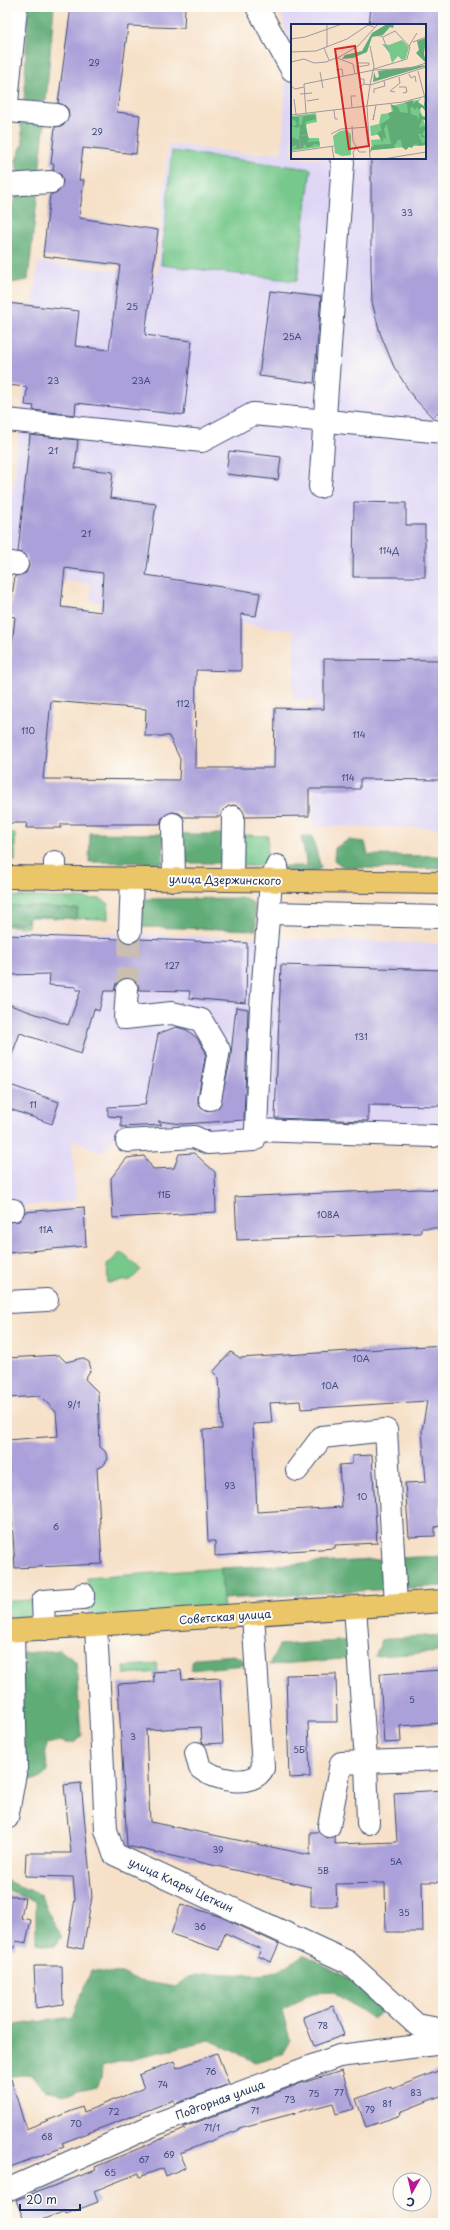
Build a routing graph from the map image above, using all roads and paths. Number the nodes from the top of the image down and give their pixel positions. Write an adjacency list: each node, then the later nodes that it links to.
1 (16, 7): 4 (street)
2 (264, 10): 3 (street)
3 (291, 68)
4 (7, 103)
5 (7, 112): 6 (street)
6 (57, 116)
7 (341, 159): 11 (street)
8 (51, 182): 9 (street)
9 (7, 185)
10 (7, 420): 11 (street)
11 (324, 421): 12 (street); 13 (street)
12 (443, 432)
13 (320, 487)
14 (233, 817): 20 (street)
15 (173, 824): 19 (street)
16 (274, 874): 20 (main road, улица Дзержинского); 21 (main road, улица Дзержинского); 22 (street)
17 (7, 877): 18 (main road, улица Дзержинского)
18 (132, 879): 19 (main road, улица Дзержинского); 24 (street)
19 (174, 880): 20 (main road, улица Дзержинского)
20 (232, 880)
21 (443, 883)
22 (269, 913): 23 (street); 27 (street)
23 (443, 917)
24 (130, 931)
25 (127, 990): 26 (street)
26 (210, 1099)
27 (256, 1130): 28 (street); 29 (street)
28 (434, 1136)
29 (127, 1141)
30 (47, 1300): 31 (street)
31 (7, 1302)
32 (297, 1470): 35 (street)
33 (83, 1594): 39 (street)
34 (443, 1601): 35 (main road, Советская улица)
35 (396, 1604): 36 (main road, Советская улица)
36 (355, 1607): 37 (main road, Советская улица); 43 (street)
37 (253, 1615): 38 (main road, Советская улица); 41 (street)
38 (96, 1626): 39 (main road, Советская улица); 48 (street, улица Клары Цеткин)
39 (44, 1629): 40 (main road, Советская улица)
40 (10, 1631): 44 (street)
41 (196, 1753)
42 (443, 1758): 43 (street)
43 (366, 1762): 46 (street); 47 (street)
44 (12, 1768): 45 (street)
45 (7, 1818)
46 (368, 1823)
47 (329, 1826)
48 (443, 2030)
49 (443, 2044): 50 (street, Подгорная улица)
50 (7, 2190)

